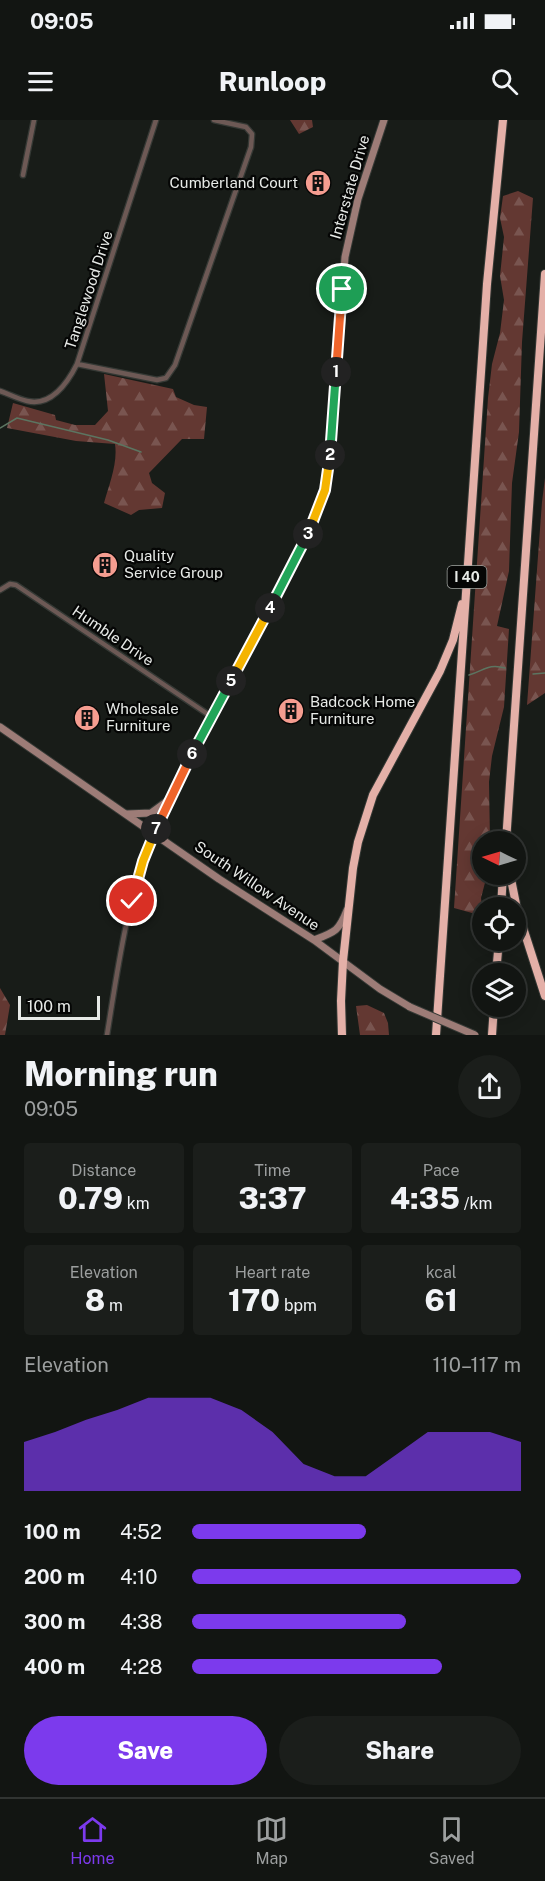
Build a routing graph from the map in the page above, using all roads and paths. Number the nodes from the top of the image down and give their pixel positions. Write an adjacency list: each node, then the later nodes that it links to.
1 (34, 120): 6 (street)
2 (156, 120): 8 (street, Tanglewood Drive)
3 (214, 120): 8 (street, Tanglewood Drive)
4 (384, 120): 12 (main road, Interstate Drive)
5 (503, 120): 10 (highway, I 40)
6 (23, 175)
7 (545, 274): 16 (highway)
8 (77, 364): 9 (street)
9 (0, 391)
10 (467, 579): 19 (highway); 26 (highway, I 40)
11 (0, 590): 12 (street, Humble Drive)
12 (212, 717): 14 (main road, Interstate Drive)
13 (0, 727): 15 (main road, South Willow Avenue)
14 (172, 796): 15 (main road); 17 (main road, Interstate Drive)
15 (126, 814): 17 (main road, South Willow Avenue)
16 (507, 831)
17 (154, 833): 20 (main road, South Willow Avenue); 24 (street)
18 (512, 885): 22 (highway)
19 (350, 902): 20 (main road); 21 (highway)
20 (314, 940): 21 (main road, South Willow Avenue)
21 (343, 961): 25 (highway); 27 (main road, South Willow Avenue, bridge)
22 (545, 996)
23 (493, 1017): 28 (highway)
24 (107, 1035)
25 (342, 1035)
26 (436, 1035)
27 (475, 1035)
28 (492, 1035)

